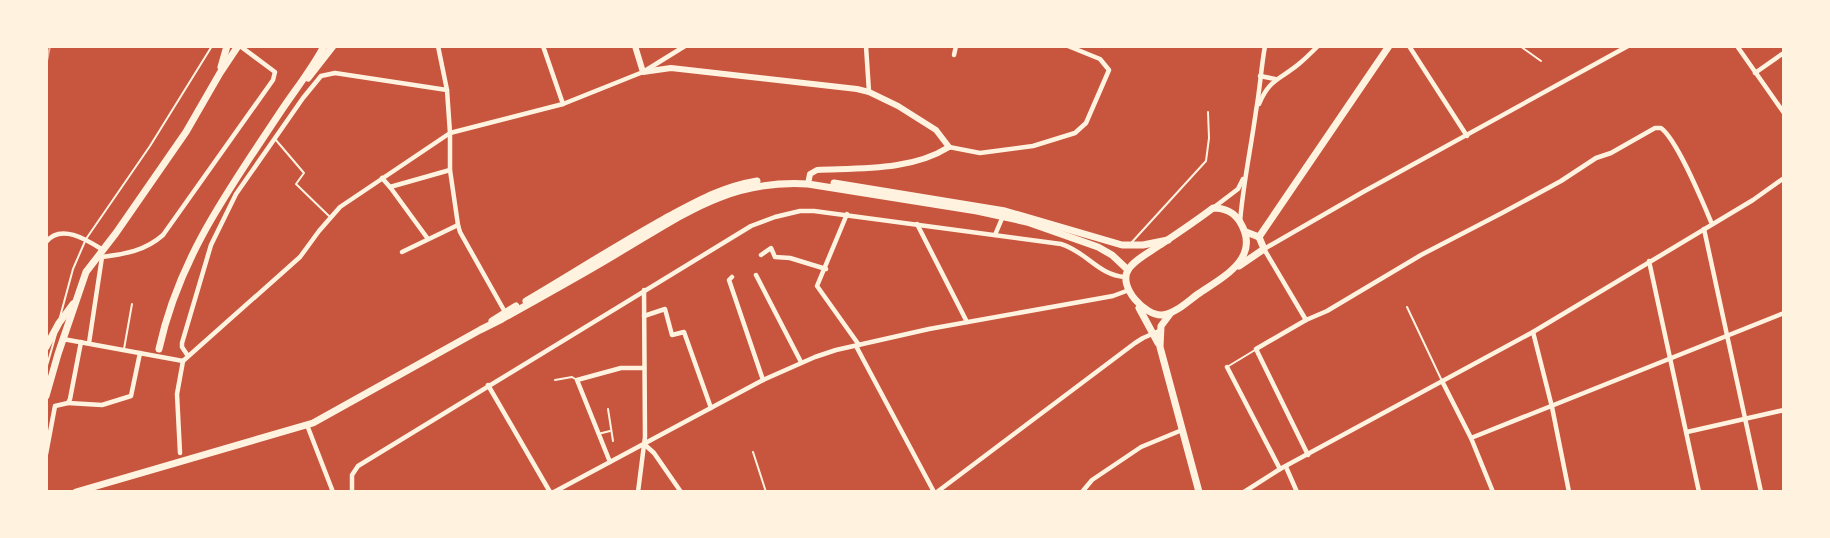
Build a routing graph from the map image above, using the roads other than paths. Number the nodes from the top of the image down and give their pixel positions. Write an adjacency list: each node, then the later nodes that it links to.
1 (212, 46): 57 (lane)
2 (227, 46): 24 (main road)
3 (239, 46): 24 (main road); 64 (street)
4 (324, 46): 34 (main road)
5 (333, 46): 34 (main road)
6 (438, 46): 28 (street)
7 (543, 46): 30 (street)
8 (635, 46): 23 (street)
9 (686, 46): 23 (street)
10 (866, 46): 29 (street)
11 (956, 46): 20 (street)
12 (1068, 46): 38 (street)
13 (1265, 46): 26 (street)
14 (1318, 46): 27 (street)
15 (1389, 46): 56 (main road)
16 (1409, 46): 36 (street)
17 (1520, 46): 22 (lane)
18 (1628, 46): 36 (street)
19 (1737, 46): 25 (street)
20 (954, 55)
21 (1784, 56): 25 (street)
22 (1541, 61)
23 (643, 72): 29 (street); 30 (street)
24 (220, 73): 64 (main road)
25 (1755, 73): 33 (street)
26 (1260, 76): 27 (street); 31 (street)
27 (1275, 79): 31 (street)
28 (447, 90): 35 (street); 37 (street)
29 (869, 92): 38 (street)
30 (563, 104): 35 (street)
31 (1257, 110): 40 (street)
32 (1208, 112): 61 (lane)
33 (1784, 113)
34 (277, 118): 94 (main road)
35 (450, 133): 39 (street); 41 (street)
36 (1467, 136): 62 (street)
37 (275, 139): 48 (lane); 97 (street)
38 (949, 147): 43 (street)
39 (450, 170): 44 (street); 52 (street)
40 (1245, 174): 45 (street); 49 (street)
41 (382, 178): 44 (street); 48 (street)
42 (1784, 178): 51 (street)
43 (809, 181): 47 (main road); 61 (main road); 77 (main road); 84 (main road)
44 (390, 187): 58 (street)
45 (1213, 208): 49 (main road); 59 (main road)
46 (847, 214): 50 (street); 67 (street); 72 (street)
47 (1004, 216): 55 (street); 69 (main road)
48 (331, 218): 97 (street)
49 (1240, 222): 54 (main road)
50 (917, 224): 55 (street); 82 (street)
51 (1712, 224): 53 (street); 81 (street)
52 (458, 225): 58 (street); 77 (street)
53 (1704, 229): 66 (street); 87 (street)
54 (1246, 232): 56 (main road); 68 (main road)
55 (995, 235): 69 (street)
56 (1259, 237): 62 (main road)
57 (86, 239): 60 (street); 64 (street); 83 (lane)
58 (428, 239): 63 (street)
59 (1168, 240): 61 (main road); 69 (main road)
60 (46, 242)
61 (1131, 246)
62 (1264, 249): 68 (main road); 81 (street)
63 (402, 252)
64 (101, 254): 74 (main road); 90 (street)
65 (761, 255): 67 (street)
66 (1649, 261): 86 (street); 98 (street)
67 (825, 269): 91 (street)
68 (1232, 271): 78 (main road)
69 (1126, 274): 73 (main road)
70 (756, 275): 100 (street)
71 (732, 277): 106 (street)
72 (644, 290): 80 (street); 108 (street)
73 (1129, 290): 78 (main road); 82 (street); 85 (main road)
74 (75, 302): 83 (main road); 88 (main road)
75 (132, 304): 93 (lane)
76 (1407, 307): 107 (lane)
77 (505, 312): 84 (main road)
78 (1172, 312): 85 (main road)
79 (1784, 313): 87 (street)
80 (644, 315): 102 (street); 112 (street)
81 (1306, 320): 95 (street)
82 (968, 322): 91 (street)
83 (59, 323): 92 (main road); 103 (lane)
84 (480, 330): 116 (main road)
85 (1156, 332): 117 (main road); 138 (street)
86 (1533, 332): 107 (street); 111 (street)
87 (1727, 336): 98 (street); 115 (street)
88 (63, 339): 89 (street); 109 (main road)
89 (81, 342): 90 (street); 110 (street)
90 (89, 343): 93 (street)
91 (857, 346): 100 (street); 138 (street)
92 (46, 347)
93 (124, 349): 96 (street)
94 (159, 349)
95 (1256, 349): 101 (lane); 127 (street)
96 (140, 353): 99 (street); 110 (street)
97 (188, 356): 99 (street)
98 (1671, 359): 111 (street); 119 (street)
99 (183, 360): 125 (street)
100 (801, 362): 106 (street)
101 (1227, 367): 130 (street)
102 (643, 368): 105 (street); 123 (street)
103 (46, 369)
104 (555, 380): 105 (lane)
105 (577, 380): 120 (street)
106 (763, 380): 112 (street)
107 (1442, 381): 121 (street); 127 (street)
108 (488, 385): 133 (street); 134 (street)
109 (46, 396)
110 (68, 403): 126 (street)
111 (1552, 407): 121 (street); 144 (street)
112 (711, 408): 123 (street)
113 (608, 409): 118 (lane)
114 (1784, 410): 115 (street)
115 (1745, 418): 119 (street); 146 (street)
116 (307, 425): 131 (main road); 132 (street)
117 (1182, 430): 139 (street); 140 (main road)
118 (610, 431): 120 (lane); 122 (lane)
119 (1687, 432): 145 (street)
120 (598, 434): 128 (street)
121 (1471, 438): 143 (street)
122 (613, 441)
123 (644, 444): 128 (street); 135 (street); 136 (street)
124 (753, 452): 137 (lane)
125 (180, 453)
126 (46, 454)
127 (1308, 455): 129 (street)
128 (610, 462): 134 (street)
129 (1286, 467): 130 (street); 142 (street)
130 (1280, 469): 141 (street)
131 (76, 492)
132 (333, 492)
133 (352, 492)
134 (552, 492)
135 (638, 492)
136 (681, 492)
137 (766, 492)
138 (935, 492)
139 (1082, 492)
140 (1199, 492)
141 (1244, 492)
142 (1297, 492)
143 (1493, 492)
144 (1569, 492)
145 (1699, 492)
146 (1761, 492)

